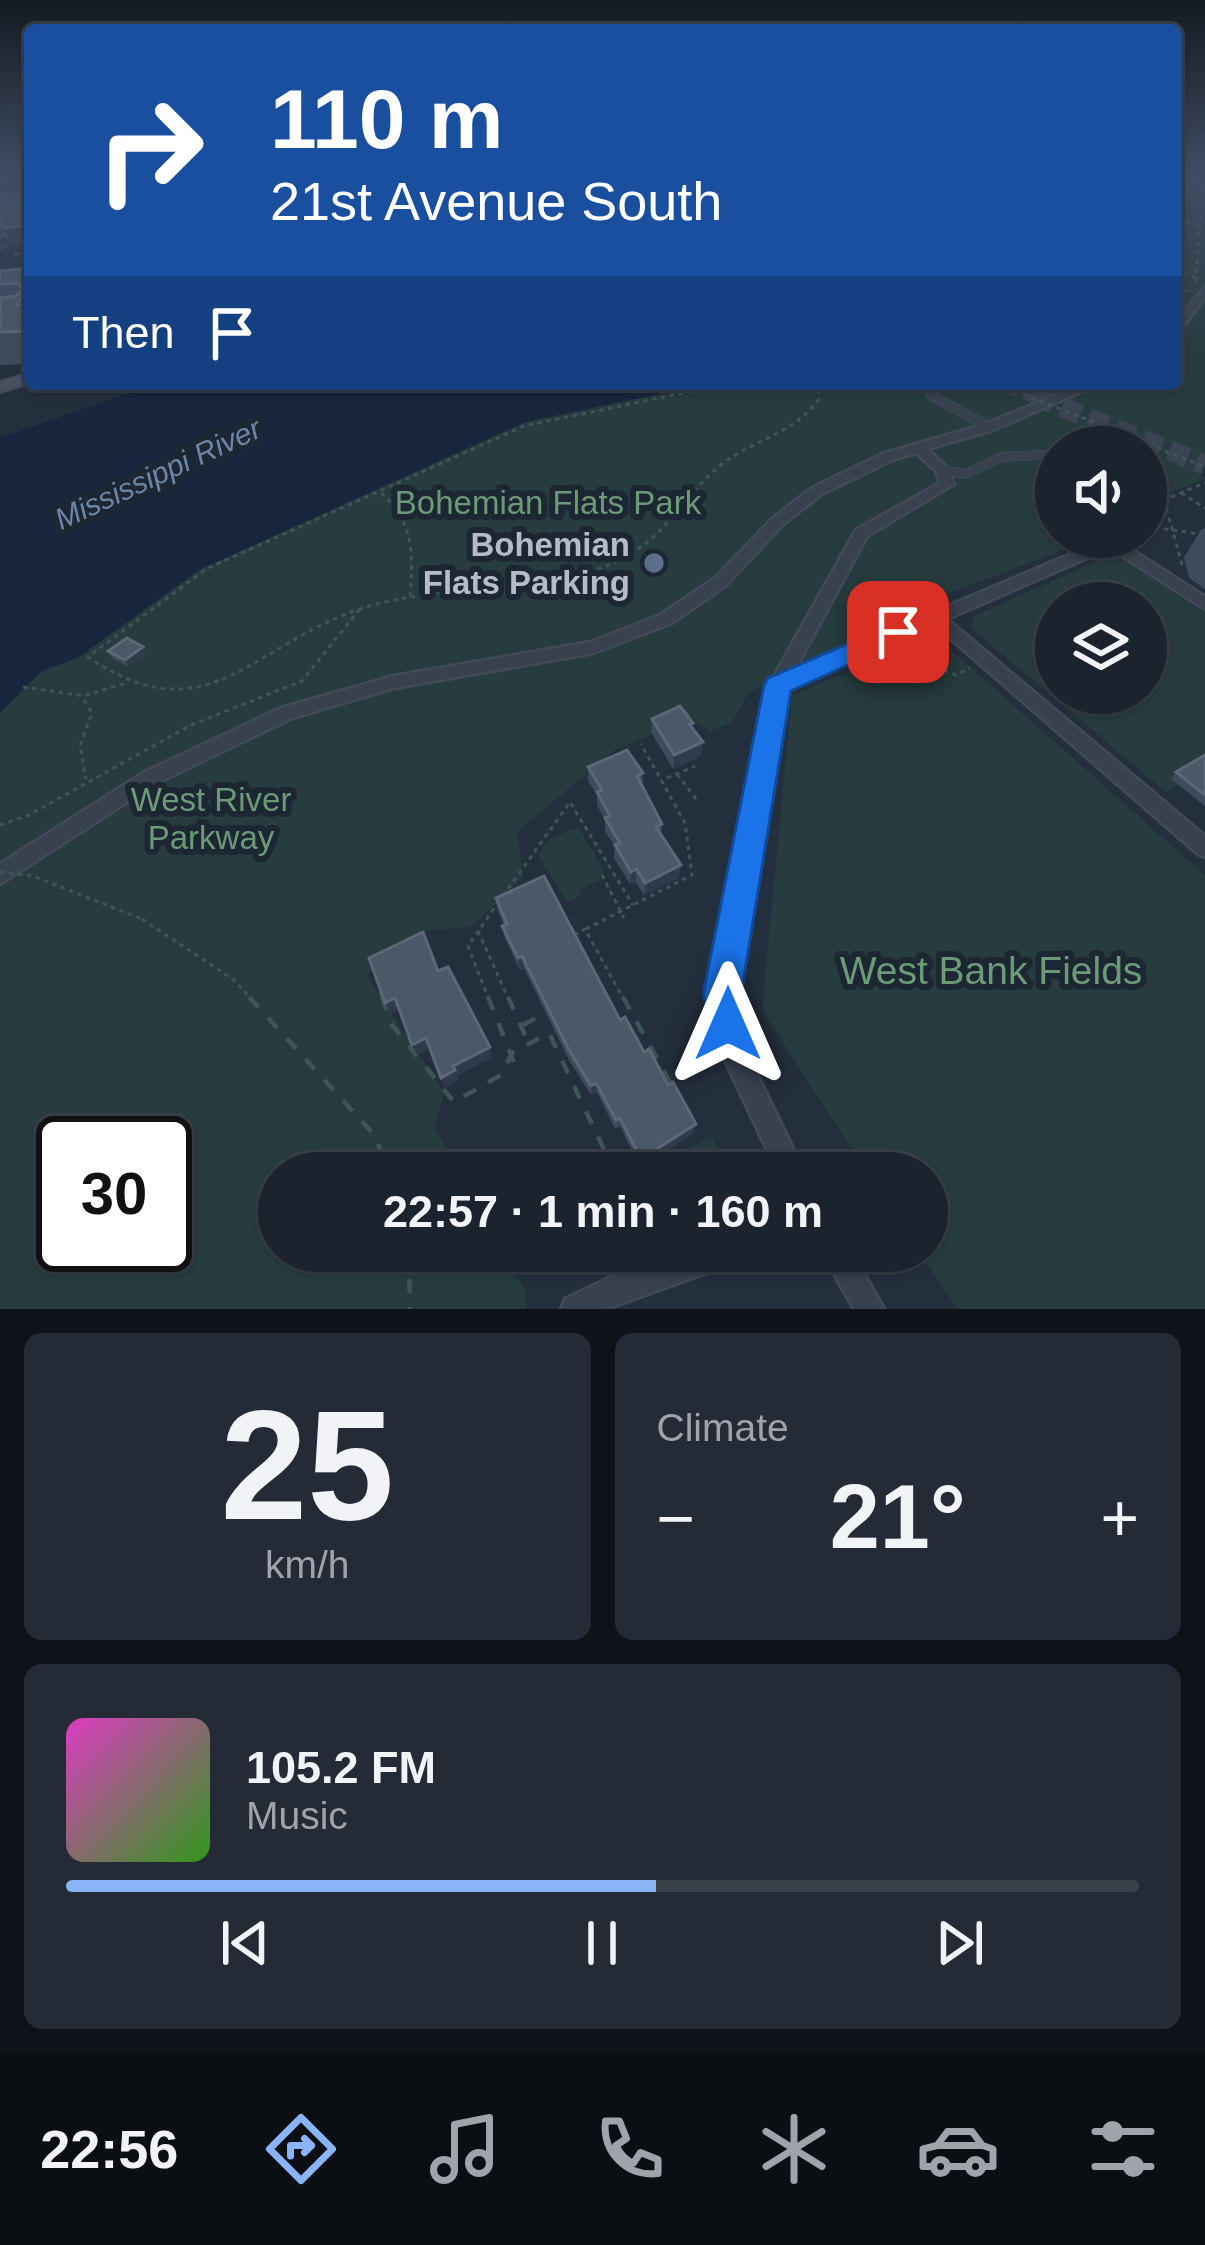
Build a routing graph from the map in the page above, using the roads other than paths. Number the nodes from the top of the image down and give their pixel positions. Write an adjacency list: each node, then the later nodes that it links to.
1 (1205, 290): 2 (street)
2 (1182, 320)
3 (1078, 390): 5 (street)
4 (931, 394): 5 (lane)
5 (989, 427): 6 (street)
6 (918, 448): 8 (street); 13 (street)
7 (1035, 455): 8 (lane)
8 (942, 470): 11 (street)
9 (1205, 604): 10 (street)
10 (934, 616): 11 (street); 12 (street)
11 (778, 685): 14 (street)
12 (1205, 848)
13 (0, 873)
14 (782, 1152)
15 (667, 1272): 17 (street)
16 (848, 1272): 18 (street)
17 (575, 1309)
18 (870, 1309)

